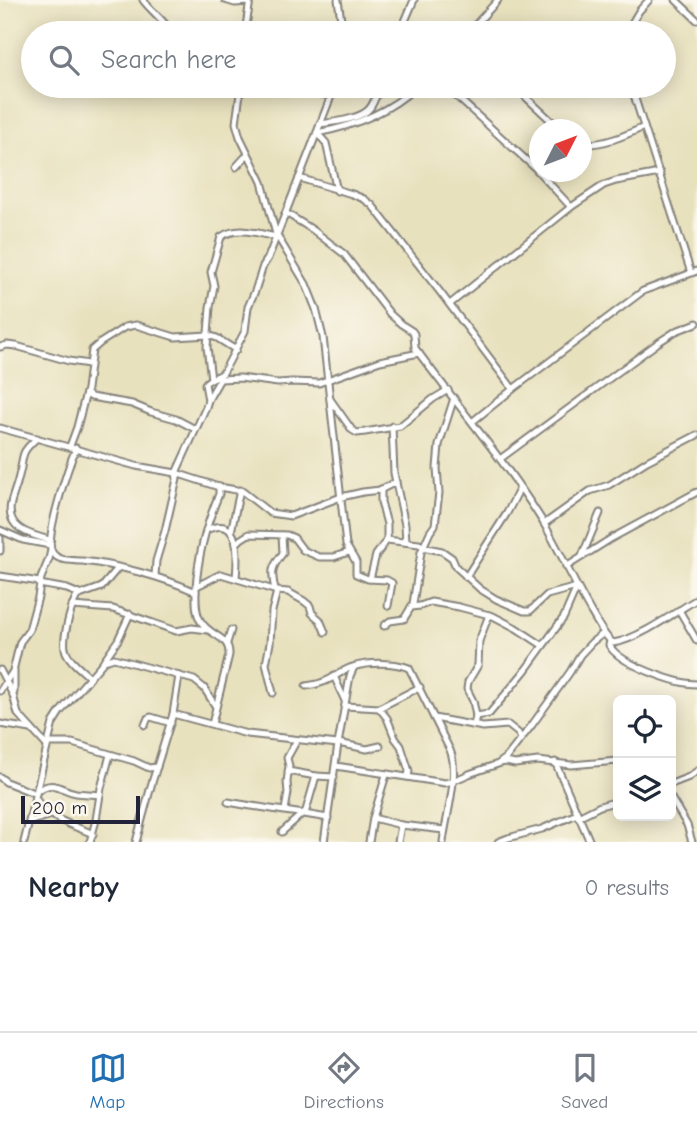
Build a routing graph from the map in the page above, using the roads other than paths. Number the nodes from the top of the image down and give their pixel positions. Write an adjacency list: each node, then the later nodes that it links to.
1 (143, 0): 10 (street)
2 (225, 0): 8 (street)
3 (338, 0): 12 (street)
4 (414, 0): 13 (street)
5 (498, 0): 14 (street)
6 (649, 0): 15 (street)
7 (676, 0): 9 (street)
8 (250, 1): 11 (street)
9 (697, 20)
10 (164, 21)
11 (247, 21)
12 (341, 21)
13 (405, 21)
14 (479, 21)
15 (633, 21)
16 (239, 98): 28 (street)
17 (330, 98): 24 (street)
18 (375, 98): 24 (street)
19 (402, 98): 26 (street)
20 (458, 98): 33 (street)
21 (527, 98): 23 (street)
22 (635, 98): 25 (street)
23 (549, 119)
24 (320, 124): 26 (street)
25 (644, 127): 27 (street); 30 (street)
26 (317, 133): 31 (street); 32 (street)
27 (592, 143)
28 (247, 155): 29 (street); 35 (street)
29 (236, 167)
30 (660, 173): 33 (street); 36 (street)
31 (299, 178): 32 (street); 34 (street)
32 (337, 191): 37 (street)
33 (571, 207): 37 (street)
34 (286, 213): 35 (street); 42 (street)
35 (276, 235): 39 (street); 41 (street); 47 (street)
36 (694, 272): 48 (street)
37 (450, 304): 48 (street)
38 (697, 323): 61 (street)
39 (208, 335): 41 (street); 43 (street); 45 (street)
40 (0, 347): 43 (street)
41 (236, 350): 44 (street)
42 (419, 353): 47 (street); 49 (street)
43 (89, 364): 50 (street)
44 (223, 373): 45 (street); 46 (street)
45 (211, 379): 53 (street)
46 (220, 379): 47 (street); 53 (street)
47 (327, 380): 51 (street)
48 (513, 389): 54 (street)
49 (448, 390): 52 (street); 55 (street)
50 (86, 393): 57 (street); 60 (street)
51 (329, 398): 55 (street); 69 (street)
52 (454, 398): 54 (street); 80 (street)
53 (208, 400): 57 (street)
54 (472, 422): 61 (street)
55 (392, 426): 63 (street)
56 (0, 428): 59 (street)
57 (195, 429): 62 (street)
58 (697, 435): 71 (street)
59 (37, 438): 60 (street); 79 (street)
60 (73, 447): 62 (street); 79 (street)
61 (500, 460): 65 (street)
62 (176, 473): 64 (street); 87 (street)
63 (396, 482): 66 (street); 78 (street)
64 (219, 487): 67 (street); 73 (street)
65 (520, 488): 71 (street); 88 (street)
66 (382, 489): 69 (street); 77 (street)
67 (240, 490): 69 (street); 76 (street)
68 (697, 492): 83 (street)
69 (341, 497): 82 (street)
70 (600, 513): 83 (street)
71 (544, 524): 84 (street)
72 (0, 530): 79 (street)
73 (206, 530): 76 (street); 93 (street)
74 (282, 535): 76 (street); 82 (street); 94 (street)
75 (0, 538): 81 (street)
76 (234, 538): 89 (street)
77 (387, 540): 78 (street); 90 (street)
78 (406, 542): 80 (street)
79 (50, 545): 85 (street); 91 (street)
80 (424, 546): 88 (street); 99 (street)
81 (0, 551)
82 (349, 552): 90 (street)
83 (582, 556): 84 (street)
84 (566, 567): 92 (street)
85 (118, 568): 87 (street); 95 (street)
86 (0, 576): 91 (street)
87 (155, 576): 93 (street)
88 (466, 577): 92 (street)
89 (236, 578): 93 (street); 94 (street)
90 (370, 579): 98 (street)
91 (39, 583): 95 (street); 115 (street)
92 (577, 587): 109 (street); 113 (street)
93 (196, 589): 102 (street)
94 (276, 591): 108 (street); 126 (street)
95 (79, 594): 97 (street)
96 (697, 599): 100 (street)
97 (72, 606): 101 (street); 120 (street)
98 (388, 606)
99 (411, 607): 103 (street); 104 (street)
100 (679, 610): 110 (street); 111 (street)
101 (130, 614): 105 (street); 114 (street)
102 (198, 615): 105 (street); 106 (street)
103 (489, 615): 113 (street); 132 (street)
104 (384, 626)
105 (188, 629): 106 (street)
106 (208, 630): 112 (street)
107 (231, 630): 112 (street)
108 (325, 632)
109 (604, 633): 110 (street); 140 (street)
110 (610, 641): 122 (street)
111 (697, 641)
112 (227, 643): 129 (street)
113 (542, 645): 132 (street)
114 (102, 663): 118 (street); 120 (street)
115 (14, 667): 121 (street); 127 (street)
116 (354, 667): 119 (street); 124 (street); 128 (street)
117 (0, 670): 121 (street)
118 (179, 676): 129 (street); 131 (street)
119 (334, 676): 123 (street); 128 (street)
120 (90, 678): 143 (street)
121 (7, 682): 125 (street); 127 (street)
122 (697, 684)
123 (306, 686)
124 (420, 687): 130 (street); 133 (street)
125 (0, 691)
126 (273, 693)
127 (15, 700): 139 (street)
128 (345, 703): 130 (street); 142 (street)
129 (216, 707): 136 (street)
130 (379, 708): 157 (street)
131 (173, 714): 134 (street); 136 (street)
132 (476, 716): 138 (street)
133 (434, 718): 138 (street); 158 (street)
134 (171, 723): 137 (street); 150 (street)
135 (0, 724): 139 (street)
136 (212, 724): 141 (street)
137 (145, 725)
138 (474, 725): 140 (street)
139 (31, 729): 143 (street)
140 (522, 738): 148 (street)
141 (298, 740): 142 (street); 151 (street)
142 (338, 744): 144 (street); 149 (street)
143 (47, 745): 145 (street); 160 (street)
144 (380, 746)
145 (110, 755): 150 (street); 161 (street)
146 (613, 761): 147 (street)
147 (555, 762): 148 (street); 168 (street)
148 (498, 764): 158 (street)
149 (336, 766): 153 (street); 156 (street)
150 (157, 767): 181 (street)
151 (288, 771): 154 (street); 165 (street)
152 (697, 771): 159 (street)
153 (386, 775): 157 (street); 170 (street)
154 (316, 776): 156 (street); 166 (street)
155 (0, 777): 160 (street)
156 (334, 777): 169 (street)
157 (408, 777): 158 (street)
158 (453, 781): 174 (street)
159 (676, 782)
160 (36, 794): 161 (street); 167 (street); 171 (street)
161 (100, 795): 177 (street)
162 (228, 802): 165 (street)
163 (613, 802): 168 (street)
164 (676, 806): 173 (street)
165 (285, 810): 166 (street)
166 (304, 813): 169 (street); 176 (street)
167 (50, 815): 171 (street); 177 (street)
168 (578, 815): 186 (street); 187 (street)
169 (328, 818): 182 (street)
170 (373, 818): 172 (street); 183 (street)
171 (29, 822): 179 (street)
172 (401, 825): 174 (street); 184 (street)
173 (687, 825): 175 (street); 178 (street)
174 (444, 830): 185 (street)
175 (697, 830)
176 (282, 832)
177 (93, 834): 180 (street)
178 (691, 840): 188 (street)
179 (24, 842)
180 (90, 842)
181 (136, 842)
182 (324, 842)
183 (369, 842)
184 (398, 842)
185 (443, 842)
186 (498, 842)
187 (590, 842)
188 (681, 842)

